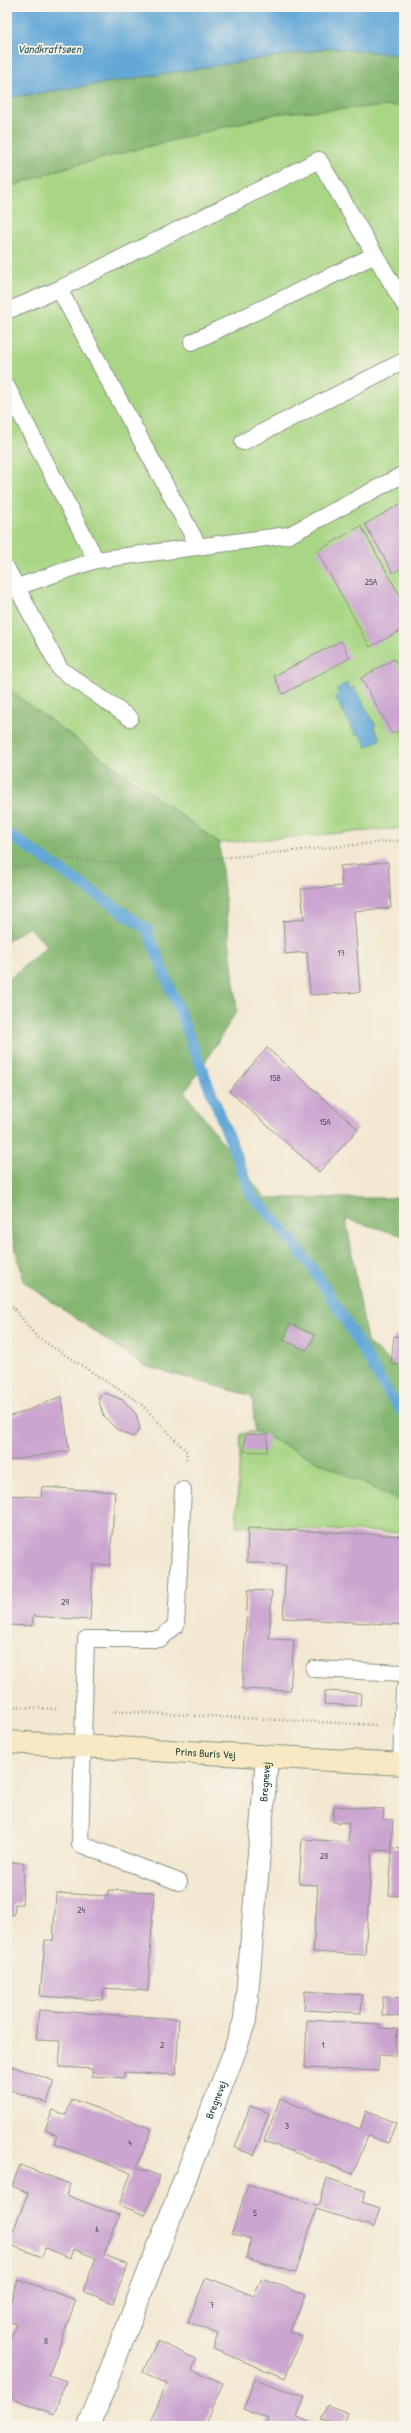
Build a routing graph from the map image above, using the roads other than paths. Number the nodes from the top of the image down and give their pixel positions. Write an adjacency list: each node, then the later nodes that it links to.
1 (375, 255): 2 (lane); 3 (lane); 5 (lane)
2 (59, 289): 4 (lane); 10 (lane)
3 (404, 304)
4 (7, 311)
5 (192, 342)
6 (404, 361): 8 (lane)
7 (7, 386): 11 (lane)
8 (243, 442)
9 (404, 474): 10 (lane)
10 (199, 547): 11 (lane)
11 (96, 560): 13 (lane)
12 (7, 569): 13 (lane)
13 (17, 587): 14 (lane)
14 (130, 718)
15 (183, 1490): 20 (lane)
16 (314, 1669): 17 (lane)
17 (404, 1673)
18 (404, 1690): 22 (lane)
19 (7, 1742): 20 (street, Prins Buris Vej)
20 (82, 1746): 21 (street, Prins Buris Vej); 23 (lane)
21 (267, 1757): 22 (street, Prins Buris Vej); 24 (street, Bregnevej)
22 (402, 1764)
23 (179, 1882)
24 (89, 2426)

